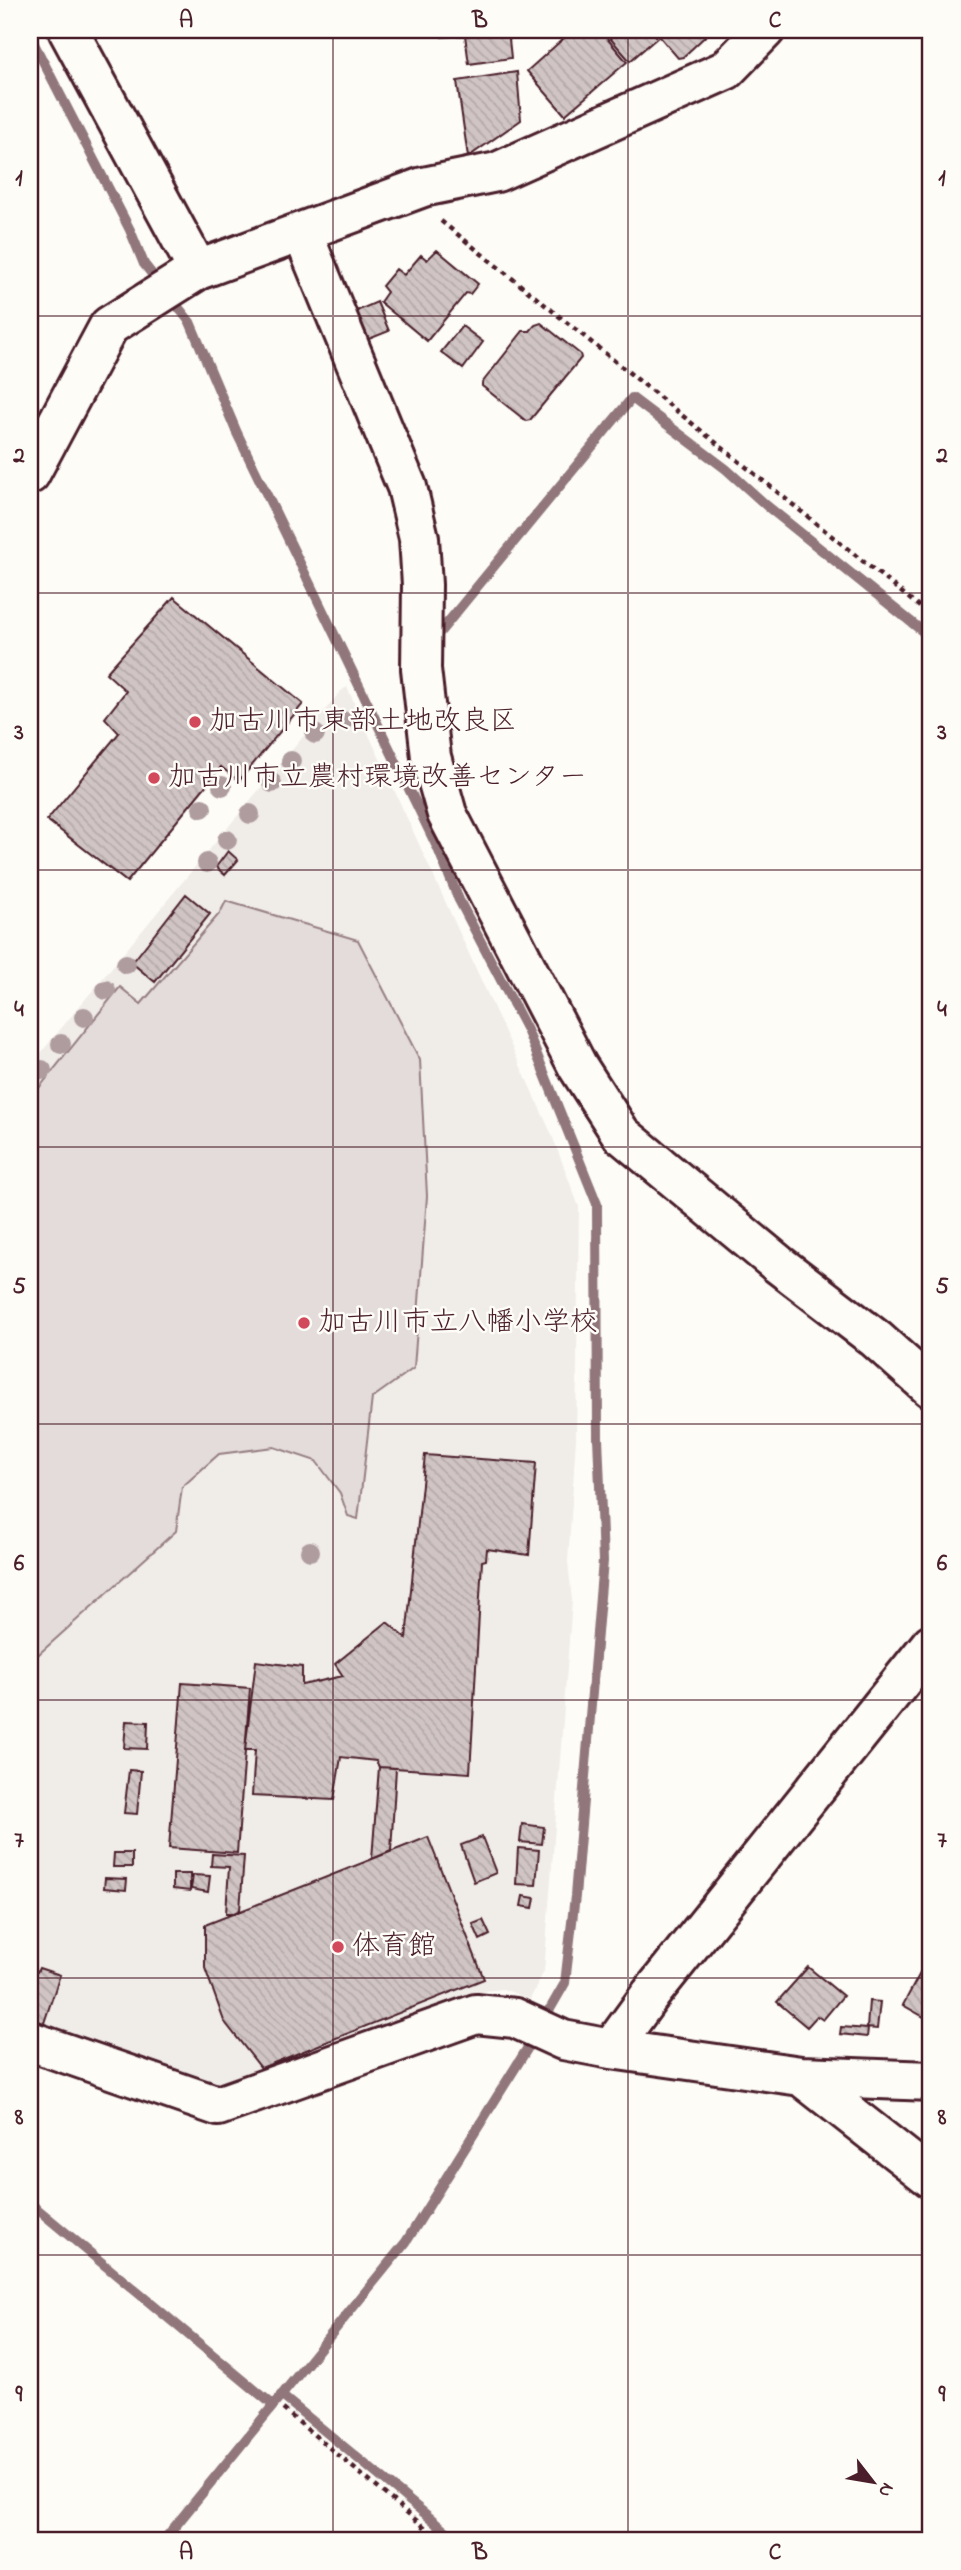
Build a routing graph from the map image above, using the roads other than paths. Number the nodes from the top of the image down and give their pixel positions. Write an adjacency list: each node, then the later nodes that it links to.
1 (68, 30): 4 (street)
2 (765, 30): 3 (street)
3 (302, 232): 4 (street); 6 (street)
4 (198, 270): 5 (street)
5 (30, 474)
6 (931, 1388)
7 (931, 1644): 9 (street)
8 (30, 2041): 9 (street)
9 (611, 2049): 10 (street)
10 (801, 2076): 11 (street); 12 (street)
11 (931, 2081)
12 (931, 2178)

